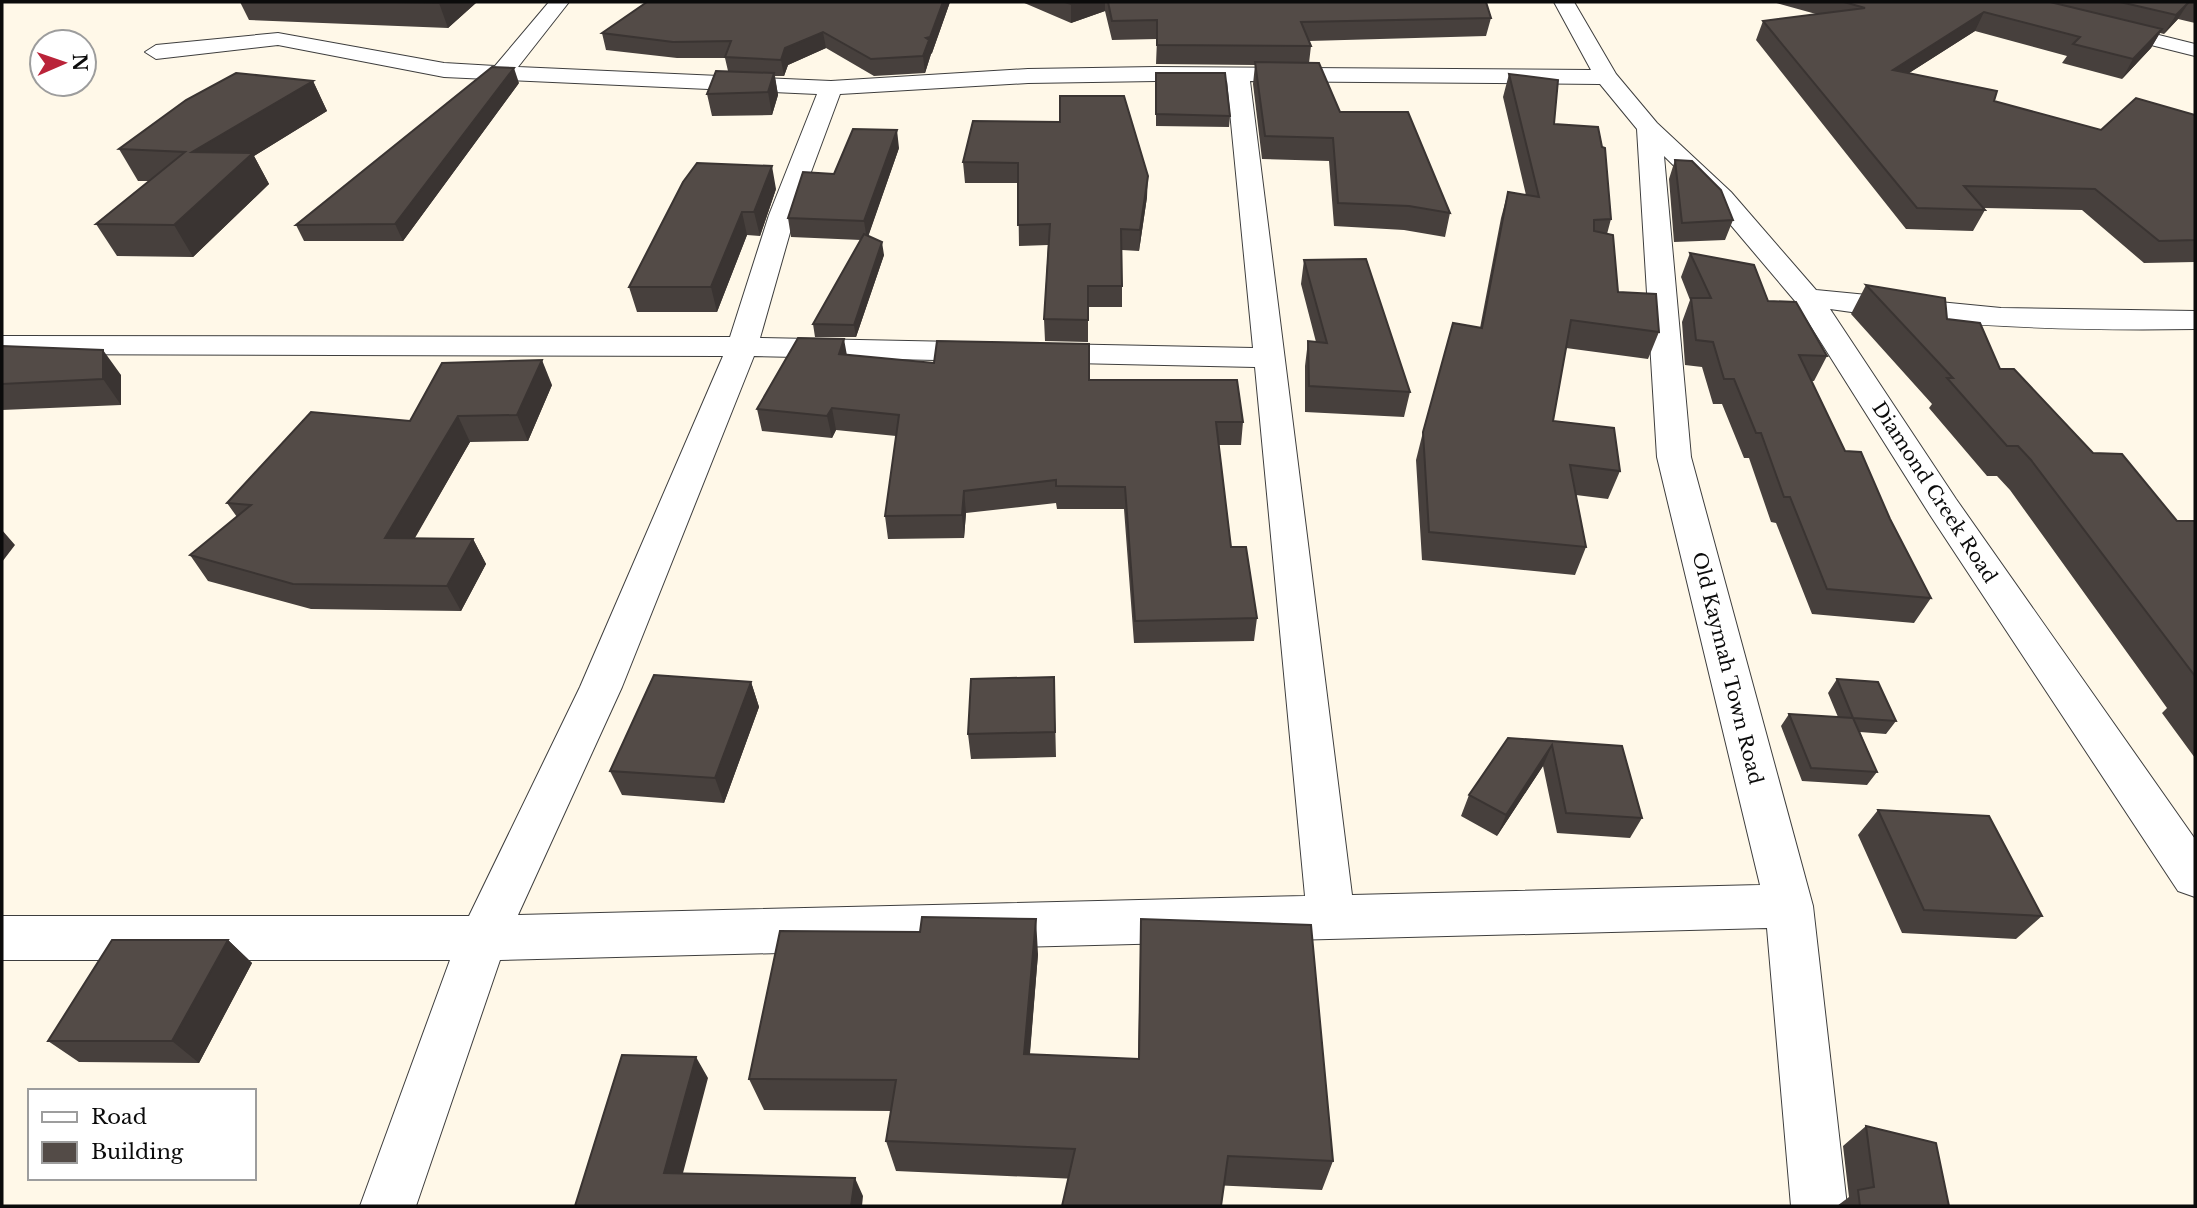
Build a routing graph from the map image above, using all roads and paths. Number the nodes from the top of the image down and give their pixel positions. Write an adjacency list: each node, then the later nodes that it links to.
1 (559, 2): 6 (street)
2 (1564, 2): 8 (street, Diamond Creek Road)
3 (2002, 2): 4 (street)
4 (2195, 50)
5 (156, 52): 6 (street)
6 (502, 72): 9 (street)
7 (1238, 76): 8 (street); 9 (street); 15 (street)
8 (1606, 78): 10 (street, Diamond Creek Road)
9 (831, 88): 14 (street)
10 (1649, 128): 11 (street, Diamond Creek Road); 17 (street, Old Kaymah Town Road)
11 (1807, 297): 12 (street); 16 (street, Diamond Creek Road)
12 (2195, 320)
13 (2, 345): 14 (street)
14 (742, 347): 15 (street); 19 (street)
15 (1271, 358): 18 (street)
16 (2195, 877)
17 (1789, 906): 18 (street); 22 (street, Old Kaymah Town Road)
18 (1331, 917): 19 (street)
19 (483, 937): 20 (street); 21 (street)
20 (2, 938)
21 (388, 1206)
22 (1819, 1206)

